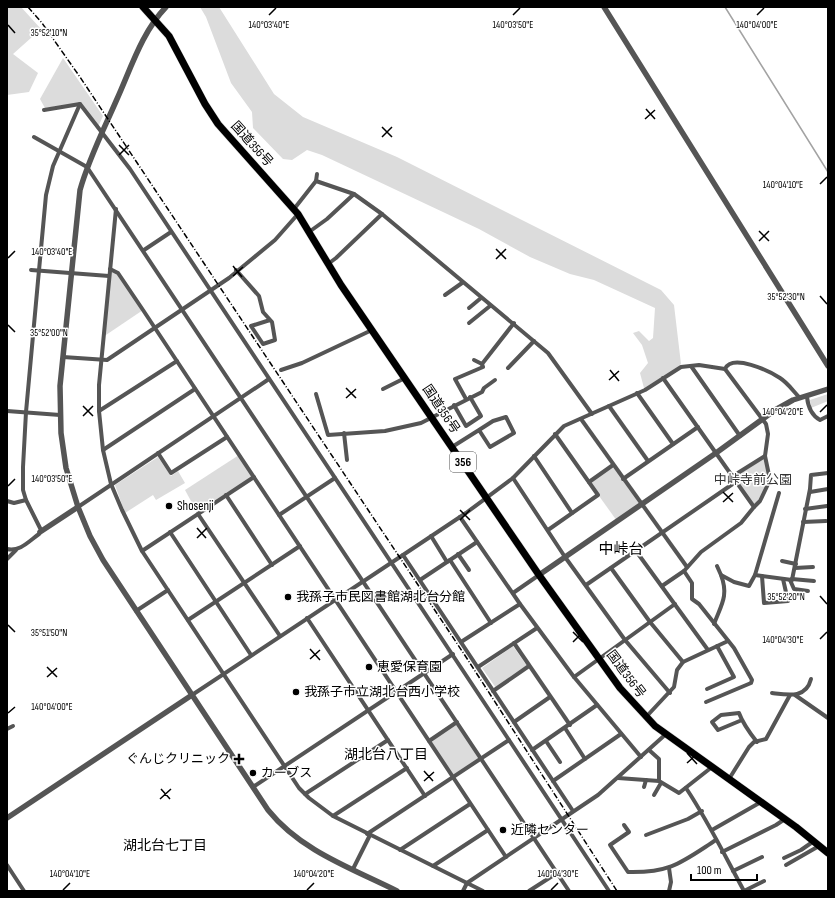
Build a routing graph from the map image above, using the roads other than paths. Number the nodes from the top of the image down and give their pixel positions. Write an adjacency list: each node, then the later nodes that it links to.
1 (143, 7): 4 (highway, 国道356号 / 356)
2 (166, 7): 4 (street)
3 (604, 7): 46 (street)
4 (155, 18): 7 (street); 15 (highway, 国道356号 / 356)
5 (80, 104): 6 (street); 7 (street); 9 (street)
6 (44, 110)
7 (102, 133): 10 (street); 17 (street)
8 (34, 137): 9 (street)
9 (59, 150): 10 (street); 24 (street)
10 (87, 167): 14 (street); 25 (street)
11 (317, 174): 12 (street)
12 (316, 182): 13 (street); 15 (street)
13 (354, 194): 16 (street); 18 (street)
14 (116, 209): 19 (street); 21 (street)
15 (296, 212): 18 (highway, 国道356号 / 356); 23 (street)
16 (382, 214): 20 (street); 27 (street)
17 (172, 232): 19 (street); 28 (street)
18 (309, 232): 20 (highway, 国道356号 / 356)
19 (144, 250): 33 (street)
20 (328, 264): 38 (highway, 国道356号 / 356)
21 (110, 269): 26 (street); 37 (street)
22 (31, 270): 24 (street)
23 (236, 270): 28 (street); 34 (street)
24 (39, 271): 25 (street); 67 (street)
25 (72, 273): 26 (street); 40 (street)
26 (109, 276): 41 (street)
27 (462, 283): 29 (street); 30 (street)
28 (210, 290): 33 (street); 52 (street)
29 (445, 296)
30 (481, 298): 31 (street); 32 (street)
31 (490, 306): 35 (street); 36 (street)
32 (469, 308)
33 (182, 309): 37 (street); 59 (street)
34 (270, 320): 34 (street)
35 (469, 322)
36 (514, 324): 39 (street); 44 (street)
37 (154, 328): 41 (street); 43 (street)
38 (372, 330): 49 (street); 50 (highway, 国道356号 / 356)
39 (534, 341): 47 (street); 68 (street)
40 (63, 357): 41 (street); 69 (street)
41 (101, 360): 66 (street)
42 (474, 360): 44 (street)
43 (177, 361): 54 (street); 66 (street)
44 (482, 364): 61 (street)
45 (691, 366): 48 (street); 51 (street); 79 (street)
46 (828, 366)
47 (508, 368)
48 (725, 369): 62 (street); 73 (street)
49 (281, 370)
50 (405, 378): 55 (street); 72 (highway, 国道356号 / 356)
51 (663, 378): 58 (street); 75 (street)
52 (269, 379): 59 (street); 94 (street)
53 (495, 380): 61 (street)
54 (195, 389): 70 (street); 83 (street)
55 (383, 389)
56 (828, 389): 60 (street)
57 (316, 394): 77 (street)
58 (637, 394): 64 (street); 81 (street)
59 (241, 397): 70 (street); 104 (street)
60 (807, 397): 62 (street); 71 (street)
61 (468, 398): 63 (street); 63 (street)
62 (800, 398): 73 (street)
63 (454, 405): 72 (street)
64 (609, 406): 68 (street); 89 (street)
65 (7, 411): 67 (street)
66 (99, 411): 83 (street)
67 (26, 412): 69 (street); 106 (street)
68 (592, 414): 74 (street)
69 (60, 415): 110 (street)
70 (213, 416): 80 (street); 84 (street)
71 (828, 416)
72 (433, 418): 77 (street); 82 (highway, 国道356号 / 356)
73 (763, 418): 79 (street); 87 (street)
74 (581, 419): 78 (street); 90 (street)
75 (698, 427): 81 (street); 85 (street)
76 (479, 430): 76 (street); 82 (street)
77 (344, 433): 88 (street)
78 (555, 434): 86 (street); 98 (street)
79 (740, 436): 85 (street)
80 (227, 437): 84 (street); 93 (street)
81 (673, 444): 89 (street)
82 (452, 447): 105 (highway, 国道356号 / 356)
83 (103, 450): 99 (street)
84 (158, 453): 99 (street)
85 (716, 453): 92 (street); 108 (street)
86 (534, 456): 95 (street); 113 (street)
87 (765, 456): 92 (street); 111 (street)
88 (347, 460)
89 (648, 461): 96 (street)
90 (613, 465): 96 (street); 98 (street)
91 (828, 473): 101 (street)
92 (733, 476): 97 (street)
93 (254, 477): 103 (street); 115 (street)
94 (335, 478): 104 (street); 136 (street)
95 (513, 478): 105 (street); 119 (street)
96 (623, 479): 108 (street)
97 (737, 481): 111 (street); 122 (street)
98 (589, 482): 113 (street)
99 (111, 484): 110 (street); 129 (street)
100 (828, 489): 101 (street)
101 (810, 492): 112 (street)
102 (780, 493): 146 (street)
103 (226, 495): 114 (street); 137 (street)
104 (307, 496): 115 (street); 151 (street)
105 (486, 497): 116 (street); 144 (highway, 国道356号 / 356)
106 (26, 500): 107 (street); 120 (street)
107 (7, 501)
108 (642, 504): 122 (street); 132 (street)
109 (827, 506): 112 (street)
110 (78, 507): 120 (street); 163 (street)
111 (754, 507): 142 (street)
112 (806, 509): 118 (street)
113 (572, 513): 119 (street)
114 (198, 514): 121 (street); 153 (street)
115 (279, 515): 125 (street)
116 (460, 517): 123 (street); 124 (street)
117 (826, 521): 118 (street)
118 (802, 522): 139 (street)
119 (548, 530): 132 (street)
120 (40, 531): 127 (street)
121 (170, 532): 129 (street); 160 (street)
122 (662, 533): 128 (street); 142 (street)
123 (431, 536): 131 (street); 134 (street)
124 (477, 542): 130 (street); 158 (street)
125 (300, 546): 137 (street); 159 (street)
126 (7, 548): 127 (street)
127 (16, 550): 133 (street)
128 (636, 551): 141 (street); 155 (street)
129 (142, 552): 156 (street)
130 (458, 554): 134 (street); 143 (street)
131 (403, 555): 136 (street); 149 (street)
132 (565, 557): 144 (street); 154 (street)
133 (7, 559)
134 (449, 561): 149 (street); 167 (street)
135 (782, 561): 139 (street)
136 (391, 562): 151 (street); 177 (street)
137 (272, 565): 153 (street)
138 (717, 566): 145 (street)
139 (796, 566): 140 (street); 150 (street)
140 (813, 567)
141 (611, 568): 154 (street); 166 (street)
142 (686, 569): 155 (street); 168 (street)
143 (469, 570)
144 (539, 575): 158 (street); 179 (highway, 国道356号 / 356)
145 (721, 575): 146 (street); 168 (street)
146 (755, 575): 147 (street)
147 (762, 576): 148 (street); 148 (street)
148 (783, 579): 150 (street)
149 (420, 580): 172 (street)
150 (791, 580): 152 (street); 157 (street)
151 (363, 581): 159 (street); 183 (street)
152 (814, 581)
153 (245, 583): 160 (street); 170 (street)
154 (586, 585): 171 (street)
155 (662, 586): 162 (street)
156 (168, 590): 163 (street); 165 (street)
157 (808, 591)
158 (513, 593): 161 (street)
159 (335, 600): 164 (street); 189 (street)
160 (216, 602): 165 (street); 178 (street)
161 (520, 604): 167 (street); 169 (street)
162 (675, 604): 166 (street); 176 (street)
163 (136, 611): 192 (street)
164 (307, 618): 170 (street); 198 (street)
165 (188, 620): 184 (street)
166 (650, 622): 171 (street); 180 (street)
167 (491, 623): 172 (street)
168 (714, 624): 173 (street)
169 (537, 628): 174 (street); 185 (street)
170 (280, 636): 178 (street)
171 (625, 640): 179 (street); 191 (street)
172 (461, 642): 182 (street)
173 (728, 642): 175 (street); 196 (street)
174 (514, 643): 181 (street); 182 (street)
175 (717, 646): 176 (street); 187 (street)
176 (708, 650): 180 (street)
177 (453, 654): 183 (street); 211 (street)
178 (252, 655): 184 (street)
179 (599, 659): 185 (street); 199 (highway, 国道356号 / 356)
180 (683, 662): 191 (street)
181 (529, 666): 188 (street); 195 (street)
182 (478, 667): 188 (street)
183 (424, 673): 189 (street); 202 (street)
184 (223, 674): 192 (street); 221 (street)
185 (574, 677): 197 (street)
186 (811, 679): 194 (street)
187 (708, 689)
188 (493, 691): 203 (street)
189 (396, 692): 198 (street); 212 (street)
190 (772, 692): 193 (street)
191 (670, 693): 199 (street)
192 (192, 695): 230 (street); 241 (street)
193 (790, 695): 194 (street); 214 (street)
194 (795, 695): 200 (street)
195 (550, 697): 203 (street); 204 (street)
196 (706, 702)
197 (597, 705): 204 (street); 208 (street)
198 (369, 710): 210 (street); 221 (street)
199 (646, 717): 209 (highway, 国道356号 / 356)
200 (828, 718)
201 (742, 720): 201 (street); 214 (street)
202 (457, 722): 212 (street); 218 (street)
203 (514, 722): 215 (street)
204 (570, 725): 206 (street)
205 (13, 726): 207 (street)
206 (565, 728): 213 (street); 219 (street)
207 (7, 729)
208 (621, 734): 217 (street); 219 (street)
209 (666, 734): 216 (street); 222 (highway, 国道356号 / 356)
210 (388, 740): 223 (street); 233 (street)
211 (509, 740): 218 (street); 242 (street)
212 (429, 741): 224 (street)
213 (546, 741): 215 (street); 220 (street)
214 (757, 742): 226 (street)
215 (532, 750): 228 (street)
216 (649, 750): 217 (street); 229 (street)
217 (641, 757): 225 (street)
218 (481, 759): 224 (street); 249 (street)
219 (585, 759): 228 (street)
220 (560, 762)
221 (285, 766): 230 (street); 233 (street)
222 (712, 767): 226 (highway, 国道356号 / 356); 232 (street)
223 (407, 768): 235 (street); 240 (street)
224 (453, 777): 235 (street); 237 (street)
225 (618, 778): 227 (street); 238 (street)
226 (729, 779): 236 (highway, 国道356号 / 356)
227 (646, 780): 229 (street); 231 (street)
228 (553, 781): 238 (street)
229 (660, 782): 232 (street); 234 (street)
230 (253, 787): 262 (street)
231 (644, 787)
232 (686, 788): 239 (street)
233 (305, 794): 240 (street)
234 (654, 795)
235 (425, 796): 247 (street)
236 (761, 802): 243 (highway, 国道356号 / 356); 246 (street)
237 (470, 804): 245 (street); 252 (street)
238 (573, 811): 242 (street)
239 (702, 811): 246 (street); 248 (street)
240 (333, 816): 247 (street)
241 (7, 818)
242 (561, 819): 249 (street); 267 (street)
243 (785, 819): 251 (highway, 国道356号 / 356); 253 (street)
244 (624, 826): 261 (street)
245 (488, 830): 255 (street); 260 (street)
246 (712, 830): 250 (street)
247 (368, 835): 252 (street); 262 (street)
248 (646, 835)
249 (534, 838): 255 (street); 264 (street)
250 (716, 840): 253 (street); 261 (street)
251 (816, 843): 254 (highway, 国道356号 / 356); 257 (street); 259 (street)
252 (400, 850): 260 (street)
253 (722, 852): 263 (street)
254 (828, 853)
255 (506, 857): 266 (street)
256 (762, 857): 263 (street)
257 (784, 858)
258 (7, 865): 268 (street)
259 (786, 865)
260 (433, 866): 266 (street)
261 (670, 868): 274 (street)
262 (353, 869): 269 (street)
263 (733, 871): 265 (street)
264 (557, 873): 272 (street); 273 (street)
265 (764, 881)
266 (467, 883): 270 (street); 271 (street)
267 (607, 890)
268 (24, 891)
269 (397, 891)
270 (463, 891)
271 (484, 891)
272 (530, 891)
273 (569, 891)
274 (669, 891)

